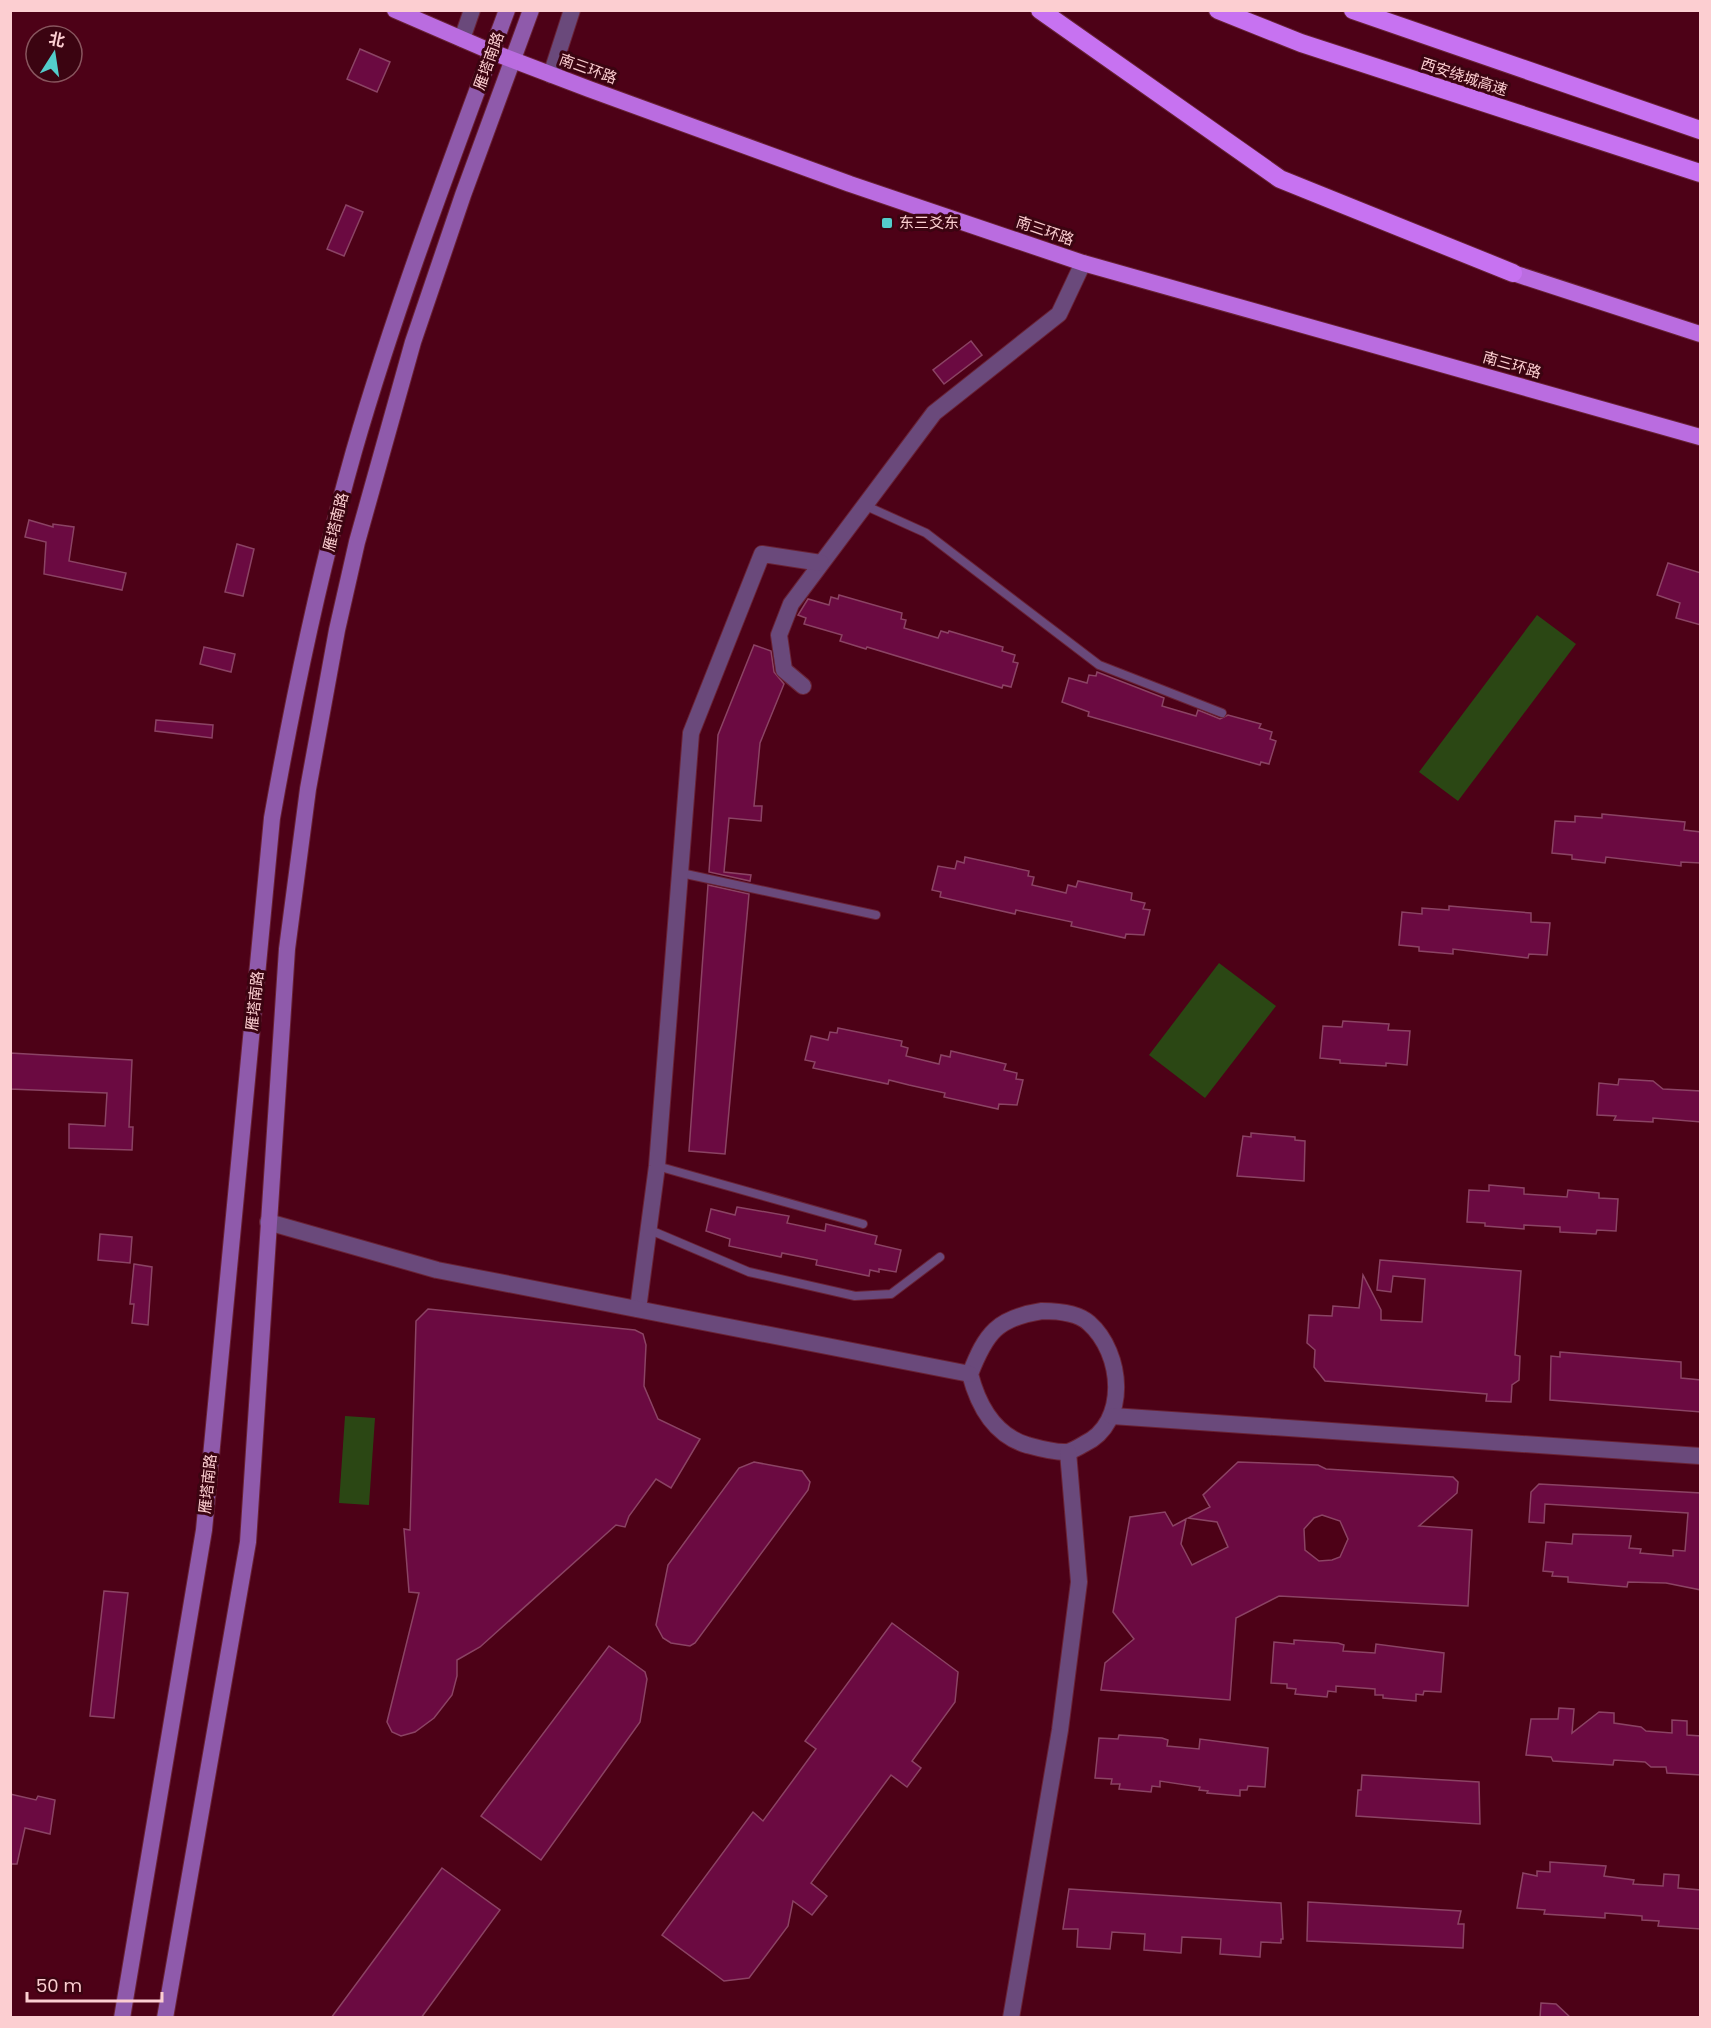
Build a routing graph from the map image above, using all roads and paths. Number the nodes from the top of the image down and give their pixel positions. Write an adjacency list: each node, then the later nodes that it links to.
1 (395, 10): 9 (highway, 南三环路)
2 (472, 10): 9 (street)
3 (507, 10): 10 (main road, 雁塔南路)
4 (531, 10): 11 (main road, 雁塔南路)
5 (572, 10): 12 (street)
6 (1040, 10): 16 (highway)
7 (1218, 10): 14 (highway, 西安绕城高速)
8 (1353, 10): 13 (highway, 西安绕城高速)
9 (462, 39): 10 (highway, 南三环路)
10 (492, 52): 11 (highway, 南三环路); 35 (main road, 雁塔南路)
11 (513, 61): 12 (highway, 南三环路); 26 (main road, 雁塔南路)
12 (551, 75): 15 (highway, 南三环路)
13 (1701, 130)
14 (1701, 172)
15 (1083, 263): 18 (highway, 南三环路); 19 (street)
16 (1513, 273): 17 (highway)
17 (1701, 334)
18 (1701, 437)
19 (864, 505): 20 (street); 22 (lane)
20 (821, 563): 21 (street); 23 (street)
21 (803, 686)
22 (1222, 714)
23 (681, 873): 24 (lane); 25 (street)
24 (876, 915)
25 (657, 1166): 27 (lane); 28 (street)
26 (268, 1222): 30 (street); 36 (main road, 雁塔南路)
27 (863, 1224)
28 (650, 1230): 29 (lane); 30 (street)
29 (940, 1257)
30 (638, 1309): 31 (street)
31 (970, 1374): 32 (street); 33 (street)
32 (1112, 1416): 33 (street); 34 (street)
33 (1068, 1452): 37 (street)
34 (1701, 1456)
35 (122, 2018)
36 (165, 2018)
37 (1011, 2018)

